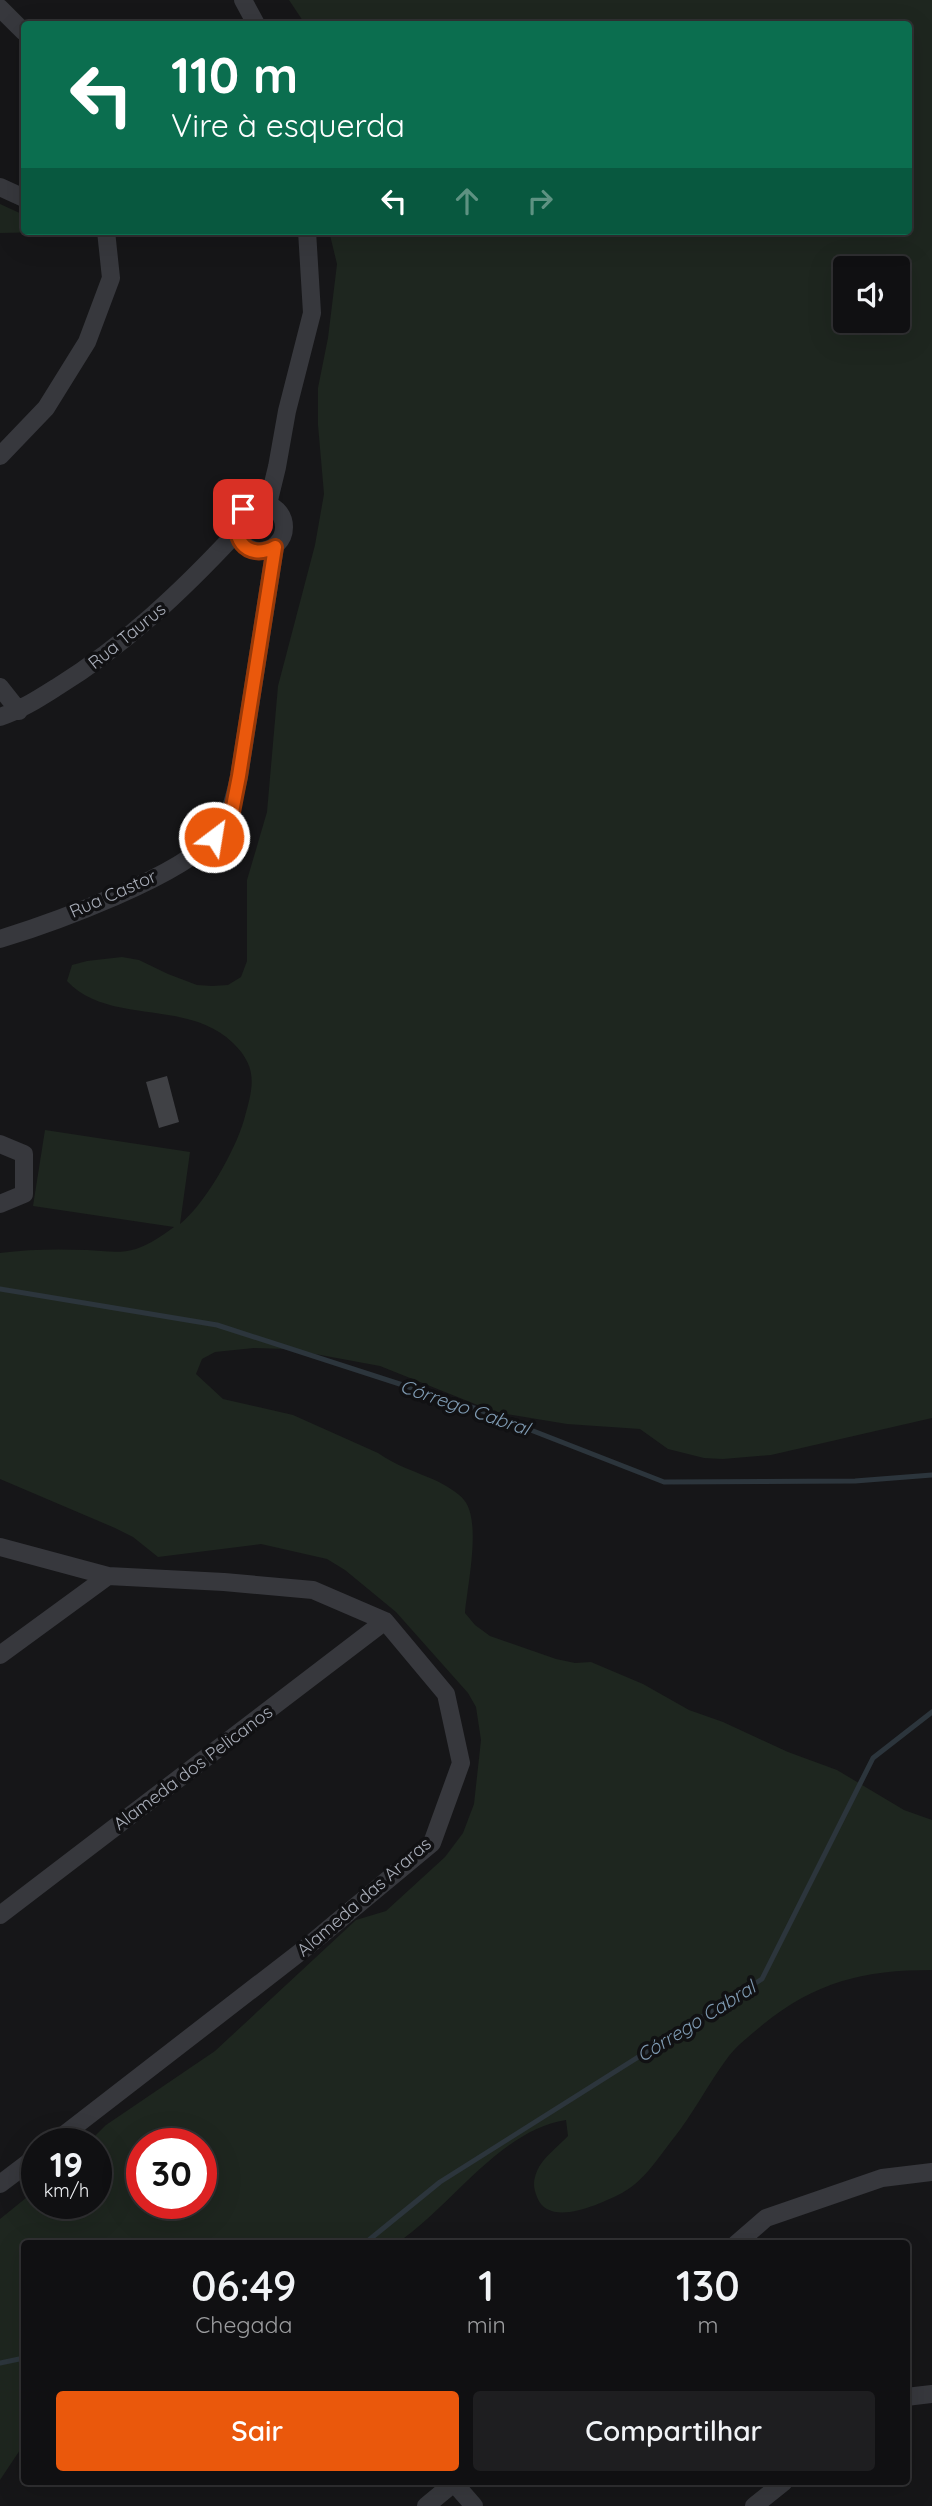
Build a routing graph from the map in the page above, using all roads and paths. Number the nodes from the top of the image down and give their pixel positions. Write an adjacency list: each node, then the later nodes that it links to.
1 (243, 0): 3 (street)
2 (0, 8): 4 (street)
3 (254, 21)
4 (21, 29)
5 (0, 187): 6 (street)
6 (21, 197)
7 (103, 235): 9 (street)
8 (307, 235): 10 (street)
9 (0, 456)
10 (268, 504): 11 (street); 12 (street)
11 (236, 533): 12 (street); 14 (street, Rua Taurus)
12 (275, 547): 16 (street, Rua Castor)
13 (0, 687): 14 (street)
14 (19, 710): 15 (street, Rua Taurus)
15 (0, 717)
16 (0, 939)
17 (0, 1144): 18 (street)
18 (0, 1204)
19 (0, 1547): 20 (street, Alameda das Araras)
20 (108, 1576): 21 (street, Alameda das Araras); 22 (street)
21 (385, 1621): 23 (street, Alameda dos Pelicanos); 24 (street, Alameda das Araras)
22 (0, 1656)
23 (0, 1915)
24 (73, 2128)
25 (21, 2168): 27 (street)
26 (932, 2172): 28 (street)
27 (0, 2184)
28 (741, 2240)
29 (932, 2394): 30 (street)
30 (910, 2397)
31 (450, 2485): 34 (street)
32 (456, 2485): 35 (street)
33 (780, 2485): 36 (street)
34 (426, 2506)
35 (474, 2506)
36 (754, 2506)

